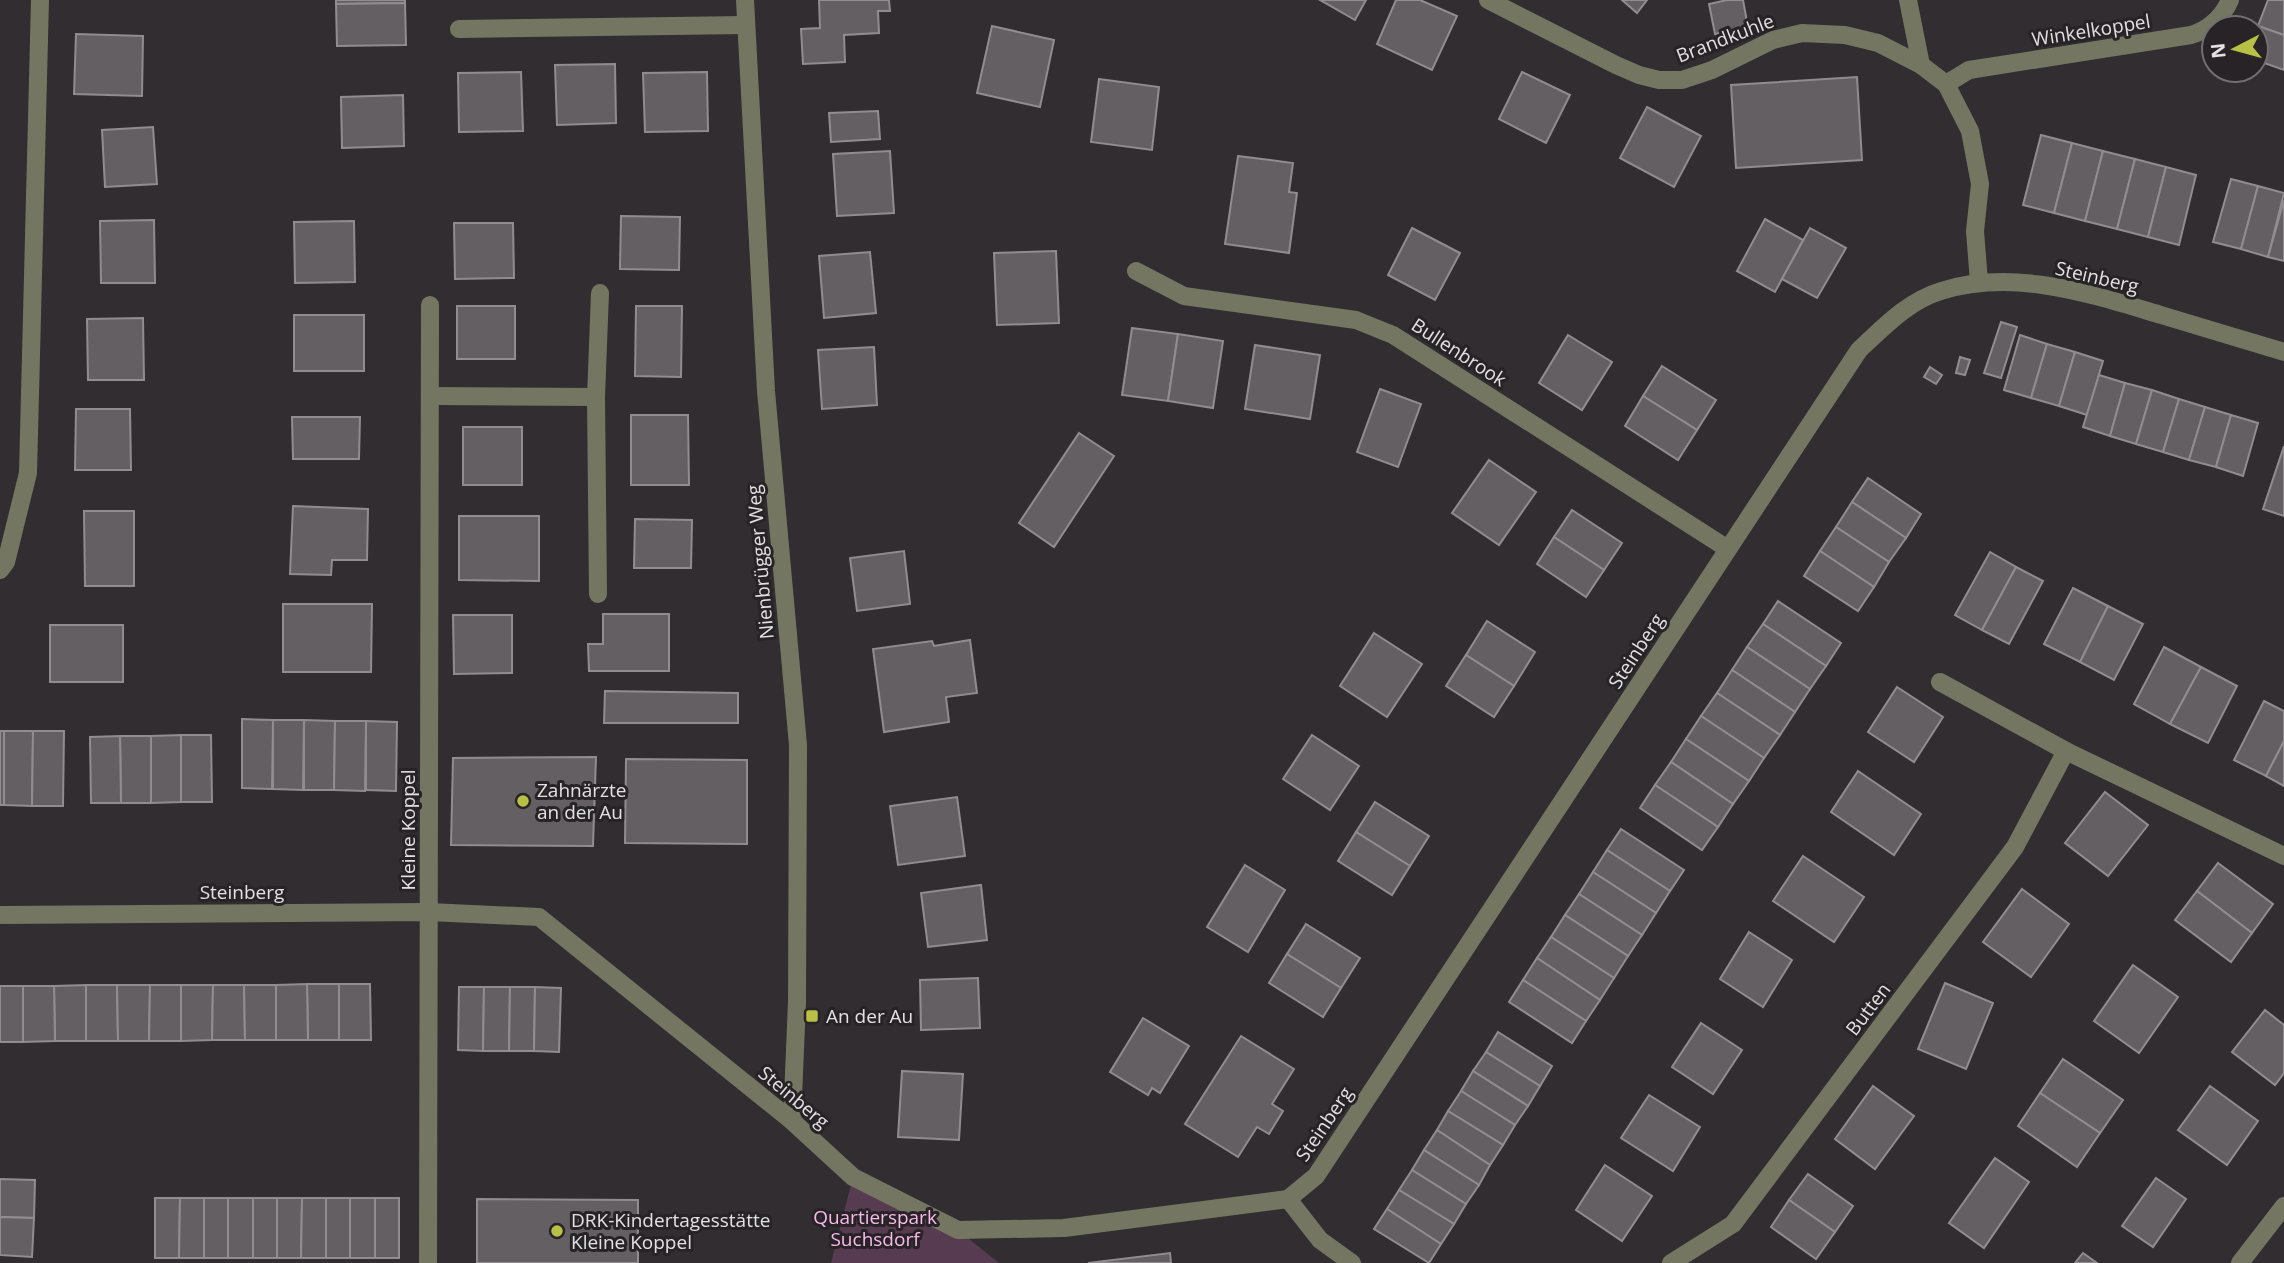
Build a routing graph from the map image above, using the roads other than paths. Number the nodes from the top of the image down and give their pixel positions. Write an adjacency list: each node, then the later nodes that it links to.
1 (40, 0): 18 (street)
2 (745, 0): 6 (street, Nienbrügger Weg)
3 (1488, 0): 8 (street, Brandkuhle)
4 (1908, 0): 8 (street)
5 (2230, 0): 9 (street, Winkelkoppel)
6 (745, 25): 7 (street); 25 (street, Nienbrügger Weg)
7 (459, 29)
8 (1921, 65): 9 (street, Brandkuhle)
9 (1946, 84): 11 (street, Brandkuhle)
10 (1136, 271): 17 (street, Bullenbrook)
11 (1979, 282): 14 (street, Steinberg); 17 (street, Steinberg)
12 (600, 293): 16 (street)
13 (430, 305): 15 (street, Kleine Koppel)
14 (2284, 352)
15 (430, 396): 16 (street); 23 (street, Kleine Koppel)
16 (596, 397): 19 (street)
17 (1728, 549): 26 (street, Steinberg)
18 (0, 570)
19 (598, 594)
20 (1940, 682): 21 (street)
21 (2066, 751): 22 (street); 30 (street, Butten)
22 (2284, 856)
23 (429, 912): 24 (street, Steinberg); 25 (street, Steinberg); 28 (street, Kleine Koppel)
24 (0, 915)
25 (792, 1121): 26 (street, Steinberg)
26 (1288, 1199): 29 (street)
27 (2284, 1206): 31 (street)
28 (428, 1263)
29 (1352, 1263)
30 (1671, 1263)
31 (2240, 1263)

